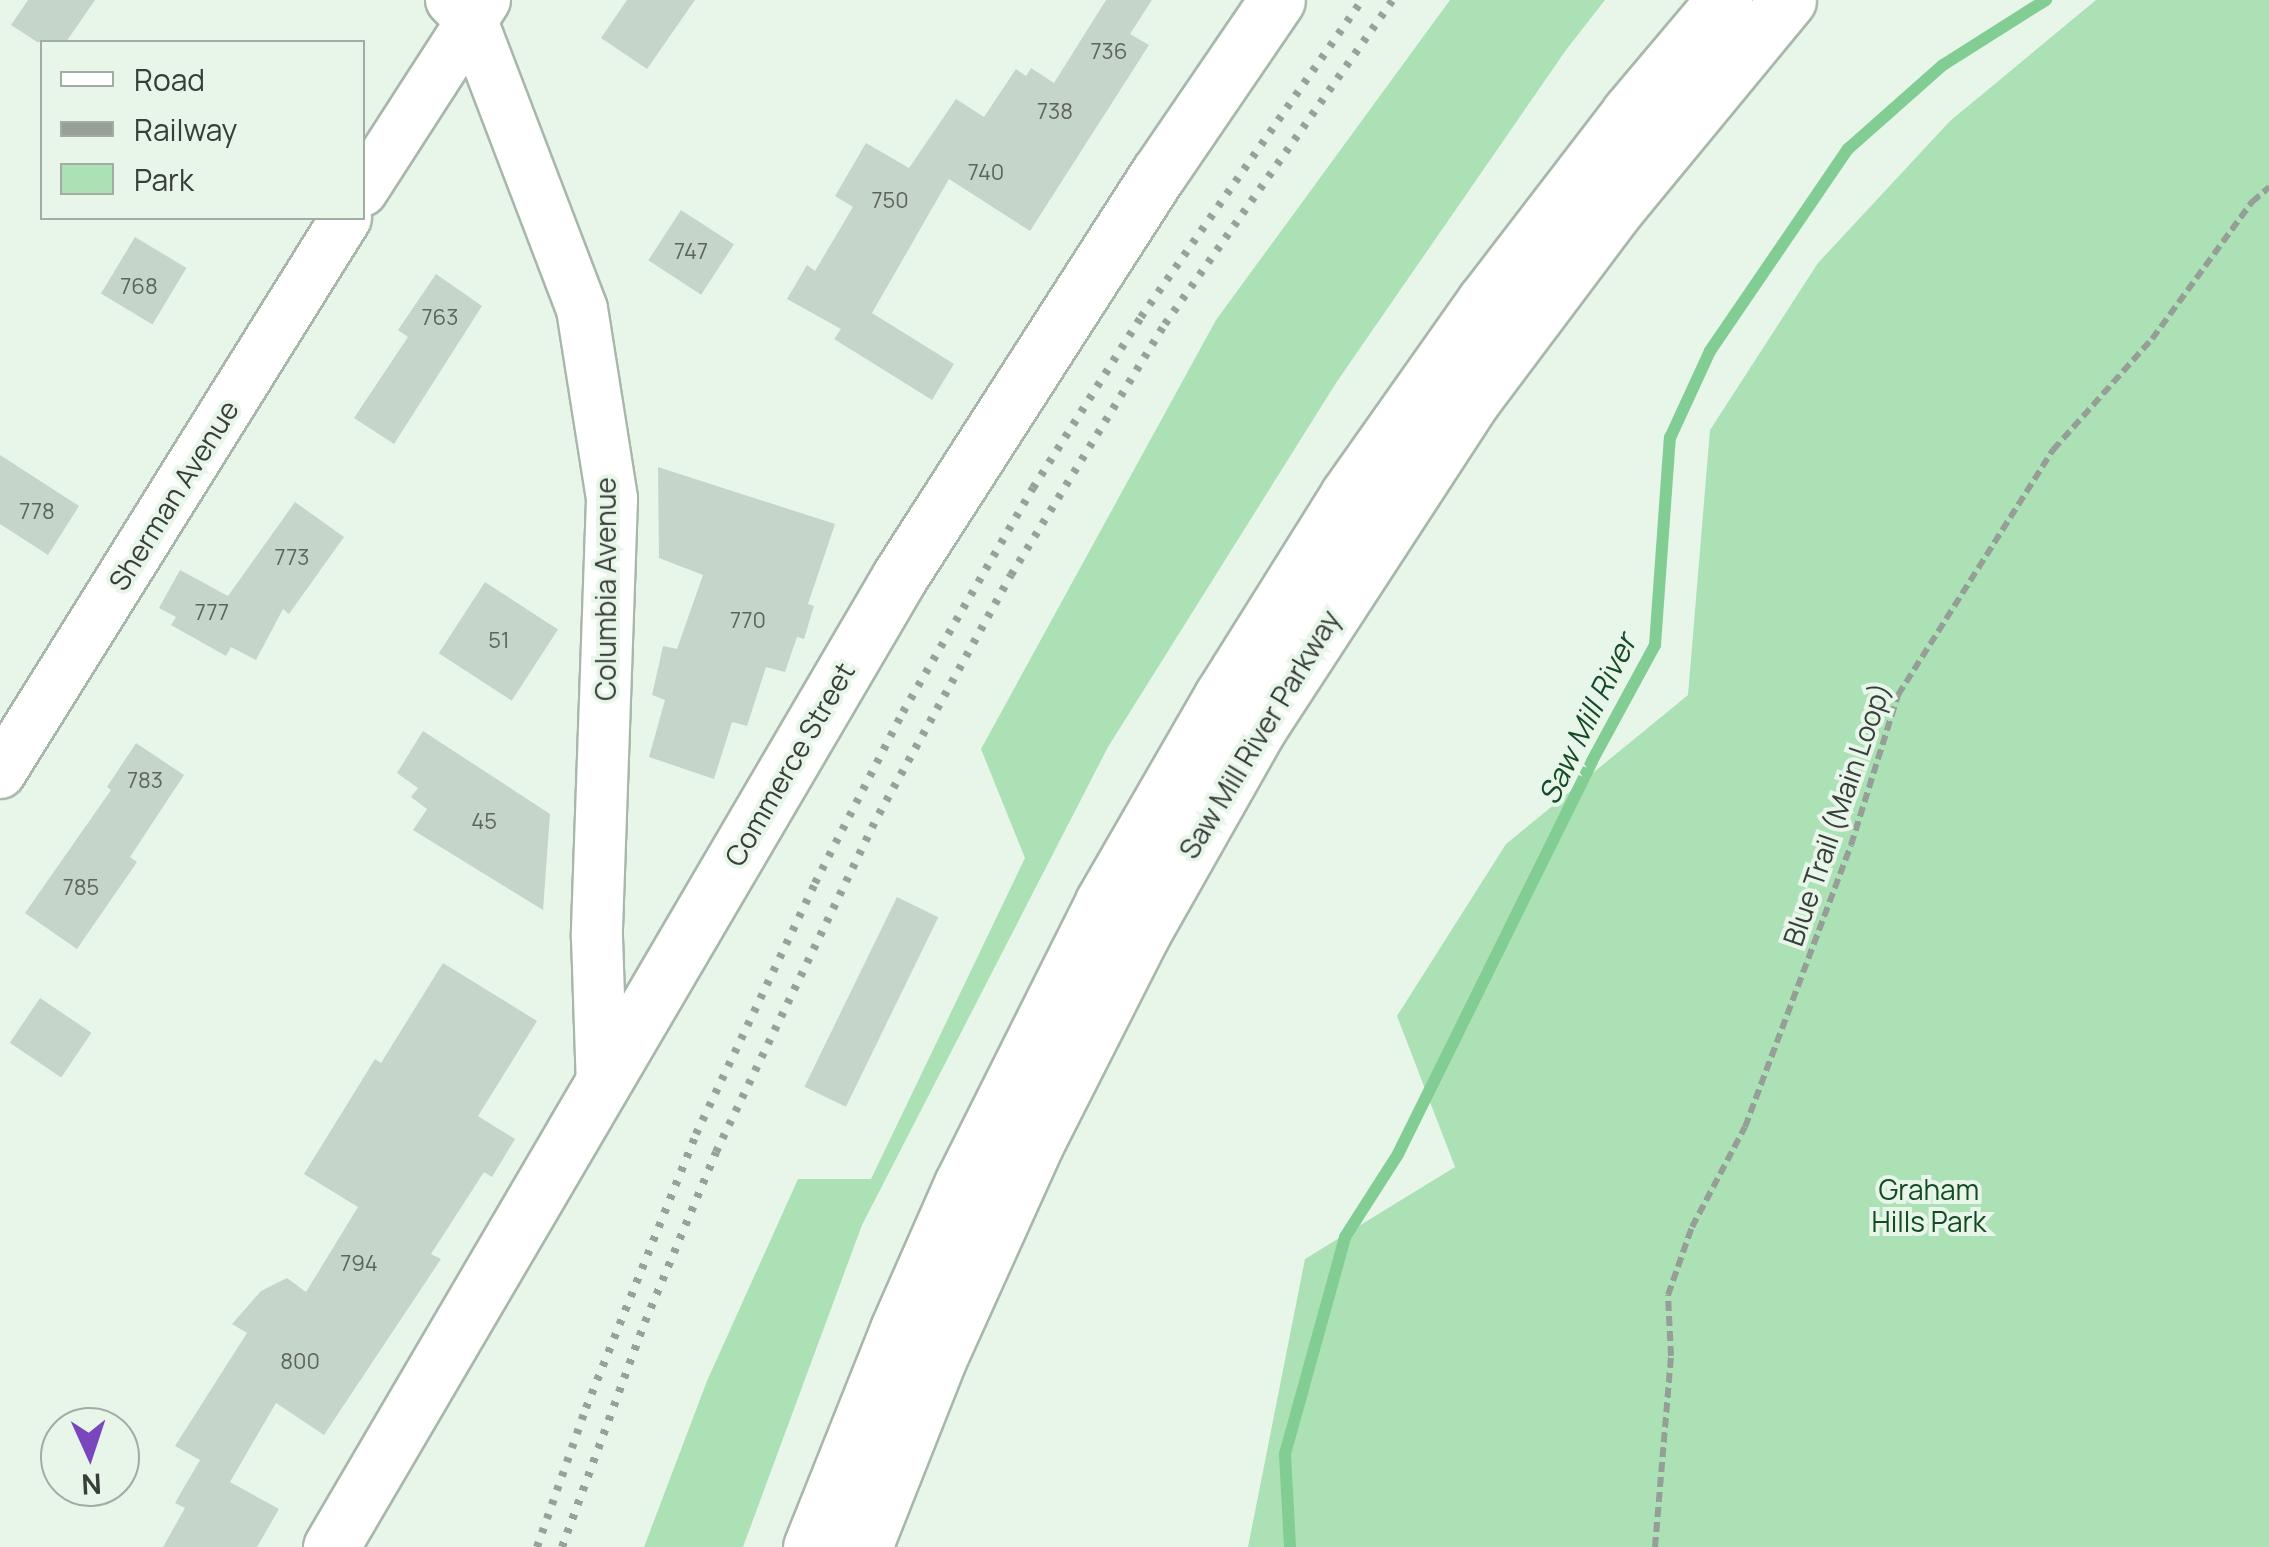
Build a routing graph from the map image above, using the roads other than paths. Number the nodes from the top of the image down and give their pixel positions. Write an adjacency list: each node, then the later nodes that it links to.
1 (1276, 0): 8 (main road, Commerce Street)
2 (1724, 0): 10 (main road, Saw Mill River Parkway)
3 (1788, 0): 11 (main road, Saw Mill River Parkway)
4 (469, 7): 5 (street); 8 (street, Columbia Avenue)
5 (365, 186)
6 (345, 220): 7 (street, Sherman Avenue)
7 (0, 773)
8 (602, 1088): 9 (main road, Commerce Street)
9 (330, 1547)
10 (811, 1547)
11 (864, 1547)

